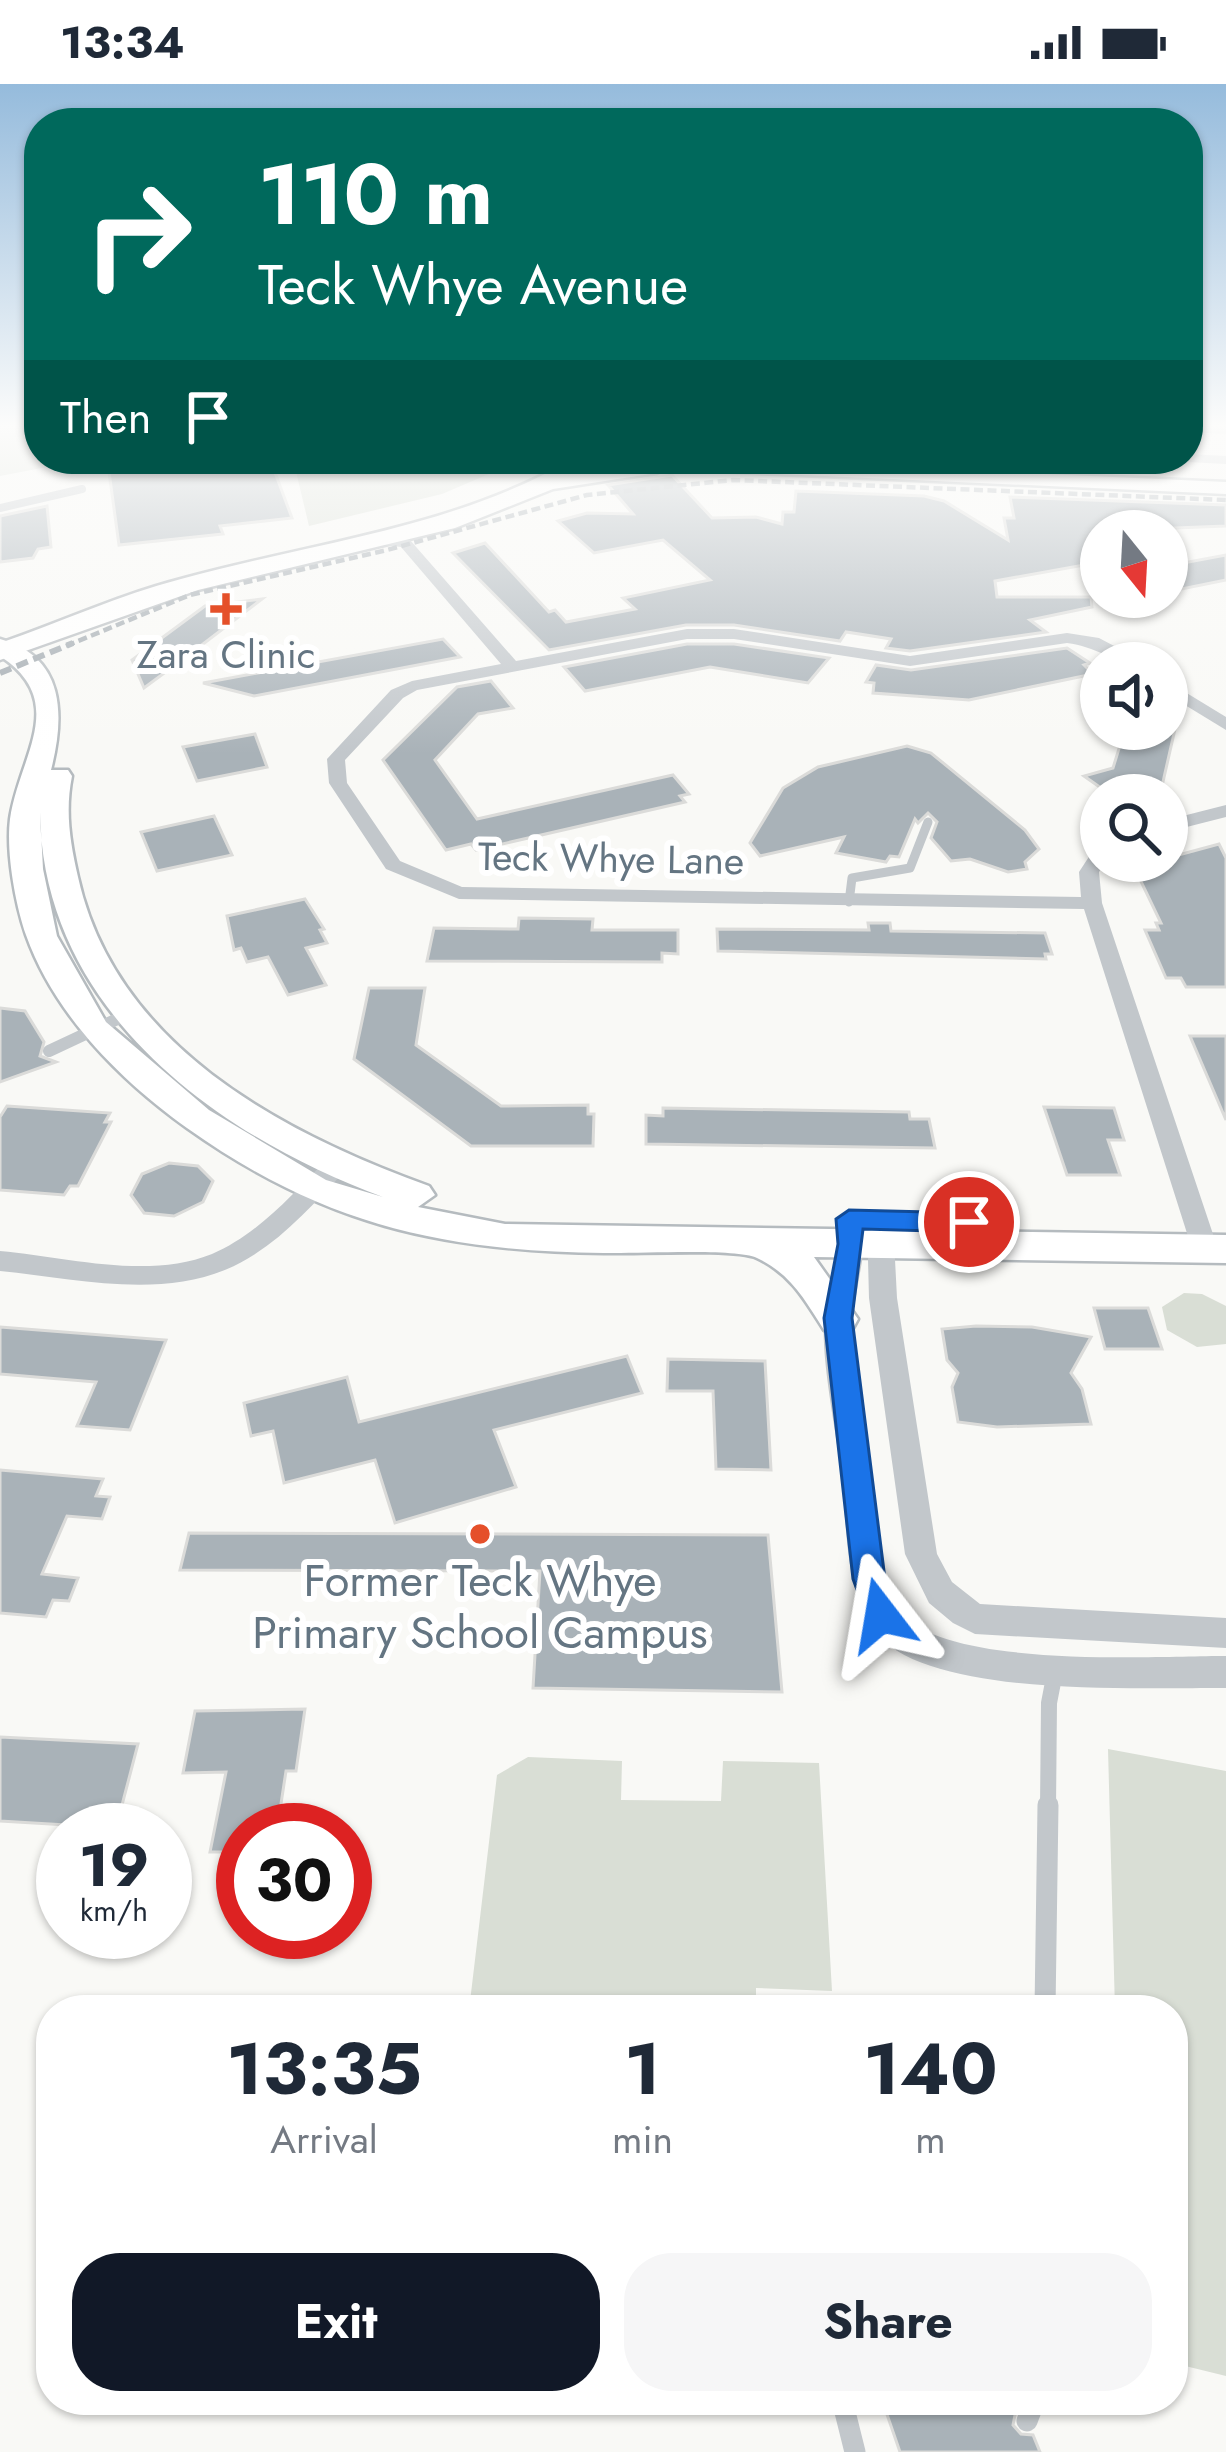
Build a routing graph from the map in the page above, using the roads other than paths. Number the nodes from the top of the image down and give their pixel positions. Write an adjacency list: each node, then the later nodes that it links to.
1 (346, 534): 5 (main road)
2 (418, 534): 3 (main road)
3 (406, 538): 5 (main road); 6 (street)
4 (1095, 642): 6 (street, Teck Whye Lane)
5 (9, 648): 15 (main road); 16 (main road)
6 (511, 666): 13 (street, Teck Whye Lane)
7 (1188, 700): 8 (street)
8 (1226, 725)
9 (1226, 811): 10 (street)
10 (1188, 821)
11 (928, 822): 13 (lane)
12 (1090, 882): 14 (street)
13 (849, 902): 14 (street, Teck Whye Lane)
14 (1092, 903): 20 (street)
15 (130, 1013): 16 (lane); 18 (main road)
16 (93, 1028): 17 (lane); 18 (main road)
17 (49, 1051)
18 (324, 1178): 19 (main road); 21 (main road); 22 (street)
19 (866, 1232): 20 (main road); 21 (main road); 23 (street); 24 (street)
20 (1213, 1237)
21 (758, 1241): 23 (main road)
22 (0, 1261)
23 (838, 1318): 25 (street)
24 (1226, 1633)
25 (1056, 1667): 26 (street); 27 (lane)
26 (1226, 1672)
27 (1045, 1995)
28 (846, 2415): 29 (lane)
29 (855, 2452)

